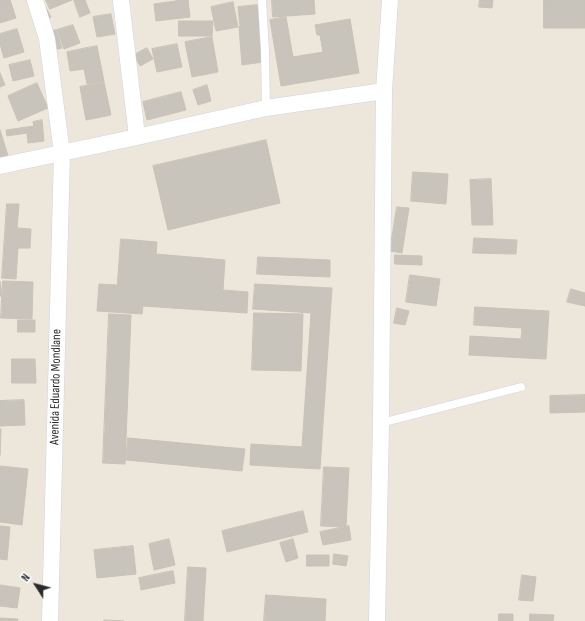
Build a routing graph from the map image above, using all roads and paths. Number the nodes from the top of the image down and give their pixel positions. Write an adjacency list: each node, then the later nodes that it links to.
1 (35, 0): 8 (street, Avenida Eduardo Mondlane)
2 (121, 0): 7 (street)
3 (262, 0): 6 (lane)
4 (390, 0): 5 (street)
5 (384, 91): 6 (street); 11 (street)
6 (266, 108): 7 (street)
7 (137, 137): 8 (street)
8 (62, 153): 9 (street); 12 (street, Avenida Eduardo Mondlane)
9 (0, 166)
10 (521, 387): 11 (lane)
11 (381, 423): 13 (street)
12 (50, 621)
13 (377, 621)

